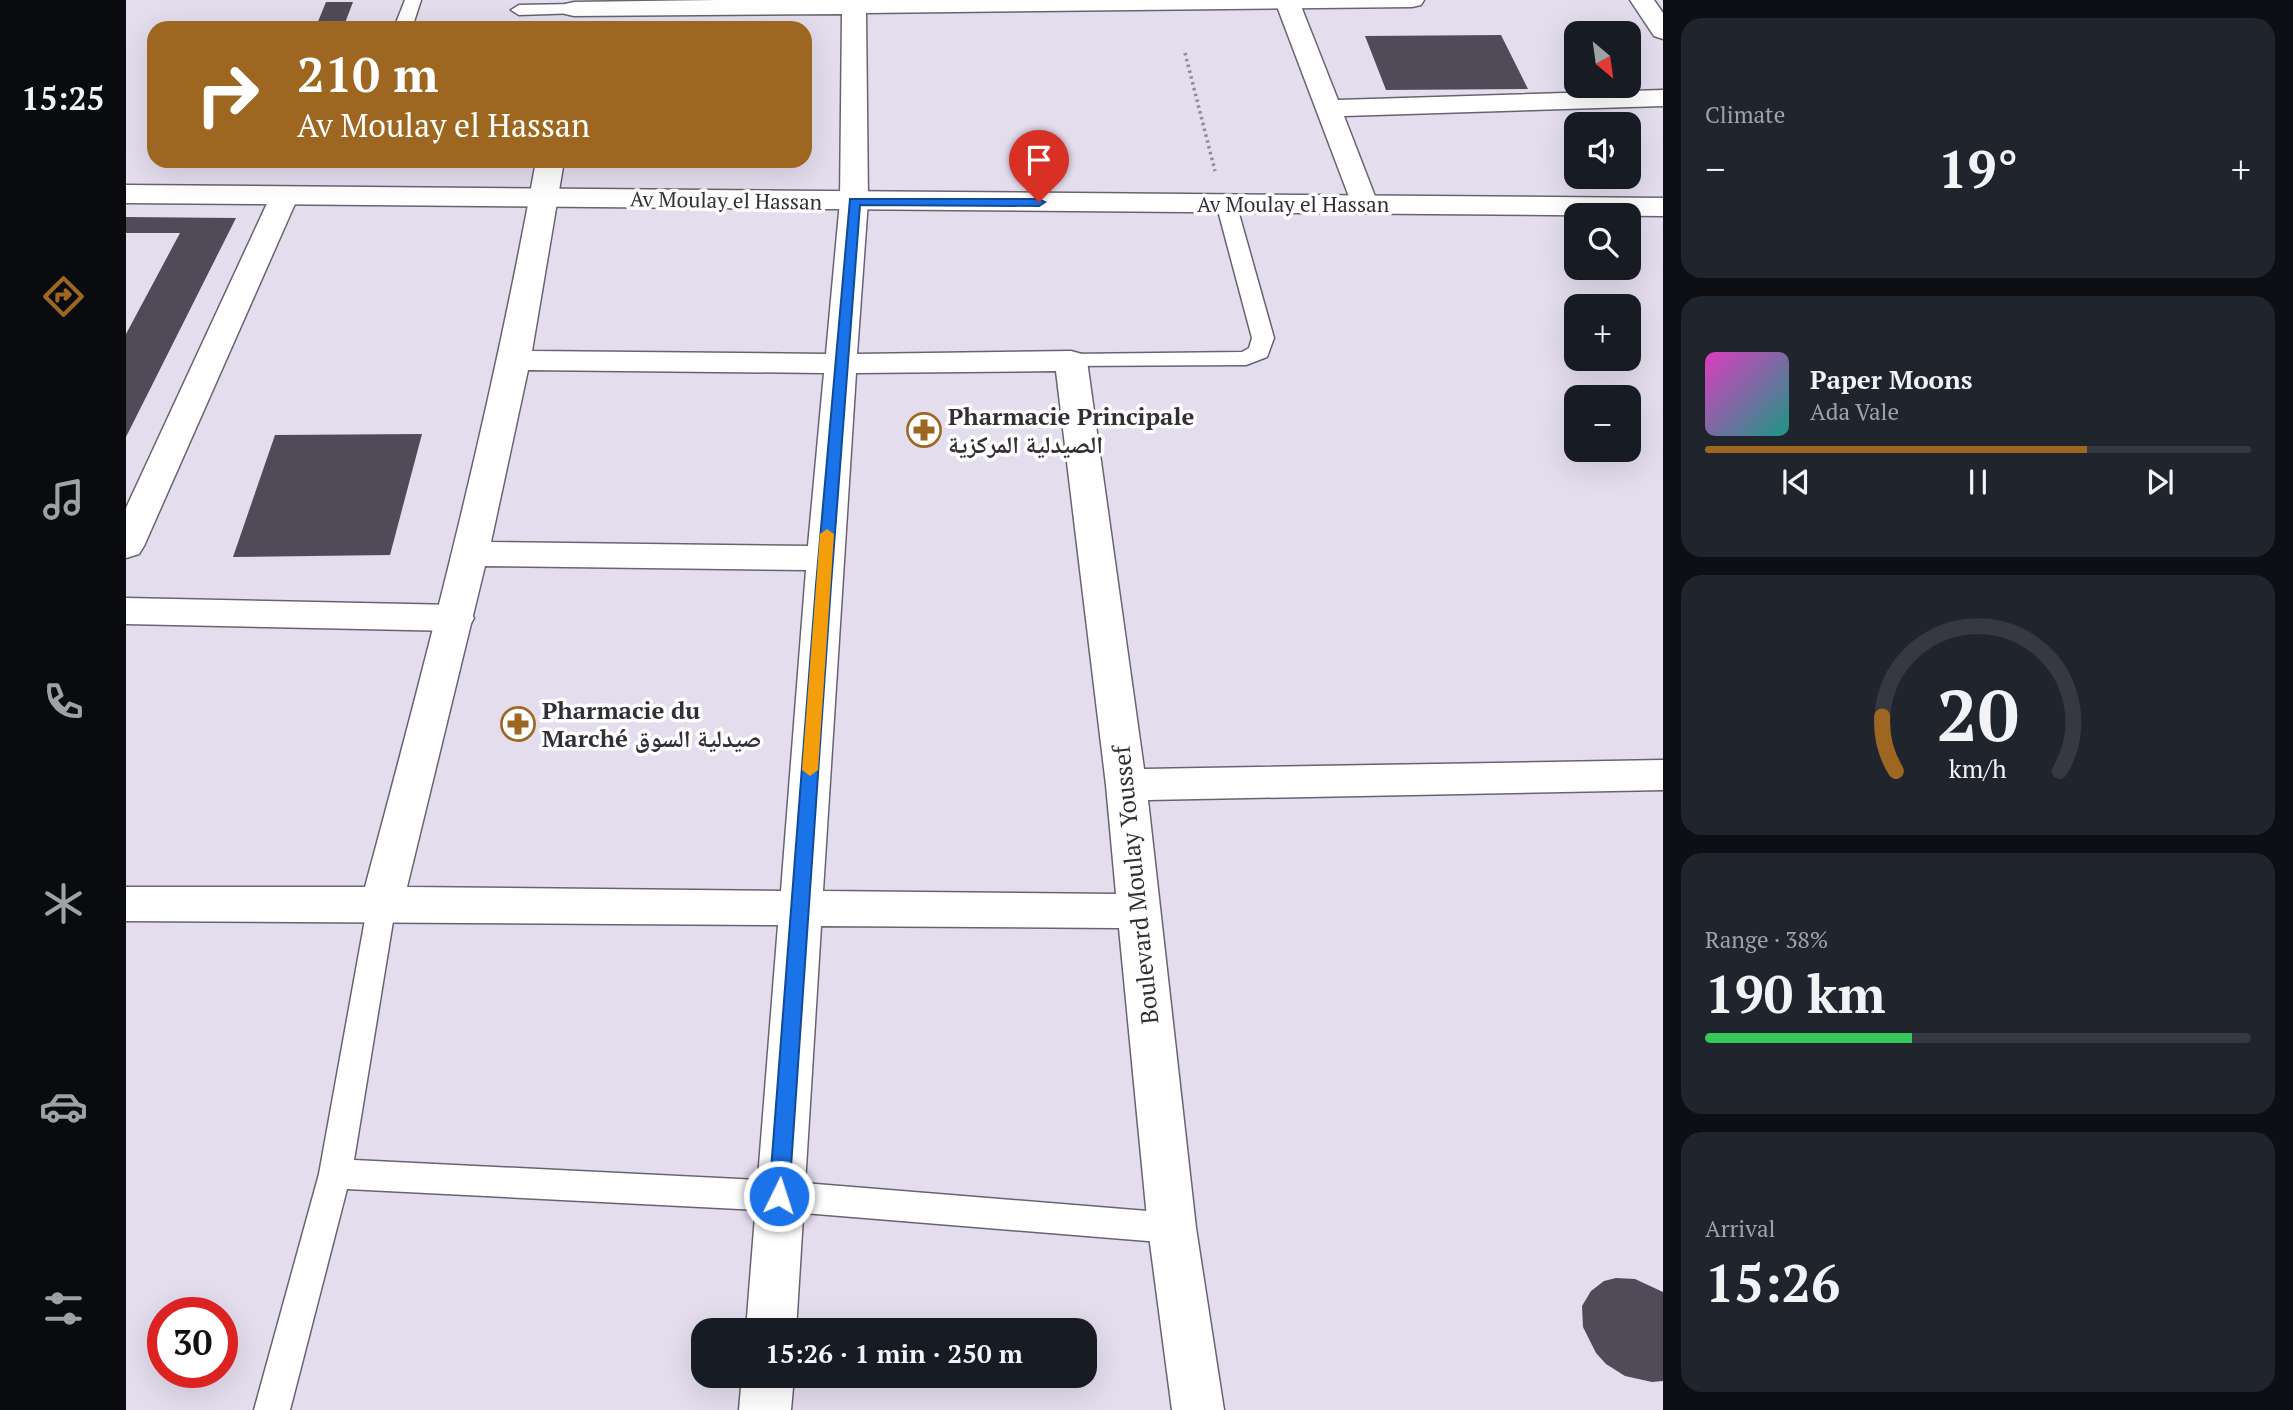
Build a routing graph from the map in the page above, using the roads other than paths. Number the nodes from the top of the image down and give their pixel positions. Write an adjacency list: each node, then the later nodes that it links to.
1 (413, 0): 8 (lane)
2 (1412, 0): 4 (street)
3 (1642, 0): 9 (street)
4 (1287, 1): 6 (street); 11 (street)
5 (520, 5): 7 (lane)
6 (854, 6): 7 (street); 16 (street)
7 (573, 12)
8 (406, 21)
9 (1663, 31)
10 (1663, 97): 11 (street)
11 (1328, 108): 18 (street)
12 (549, 168): 15 (street)
13 (126, 194): 14 (street, Av Moulay el Hassan)
14 (284, 197): 15 (street, Av Moulay el Hassan); 23 (street)
15 (544, 198): 16 (street, Av Moulay el Hassan); 20 (street)
16 (854, 201): 17 (street, Av Moulay el Hassan); 22 (street)
17 (1225, 203): 18 (street, Av Moulay el Hassan); 21 (lane)
18 (1364, 204): 19 (street, Av Moulay el Hassan)
19 (1663, 207)
20 (516, 360): 22 (street); 24 (street)
21 (1071, 361): 22 (street); 29 (street, Boulevard Moulay Youssef)
22 (842, 365): 25 (street)
23 (127, 542)
24 (470, 554): 25 (street); 27 (street)
25 (825, 558): 32 (street)
26 (126, 611): 27 (street)
27 (456, 618): 30 (street)
28 (1663, 775): 29 (street)
29 (1126, 785): 33 (street, Boulevard Moulay Youssef)
30 (382, 903): 31 (street); 32 (street); 34 (lane)
31 (126, 904)
32 (800, 910): 33 (street); 35 (street)
33 (1137, 911): 36 (street, Boulevard Moulay Youssef)
34 (335, 1174): 35 (lane); 39 (lane)
35 (779, 1196): 36 (lane); 37 (street)
36 (1172, 1228): 41 (street, Boulevard Moulay Youssef)
37 (772, 1318)
38 (767, 1388): 40 (street)
39 (272, 1410)
40 (765, 1410)
41 (1198, 1410)

